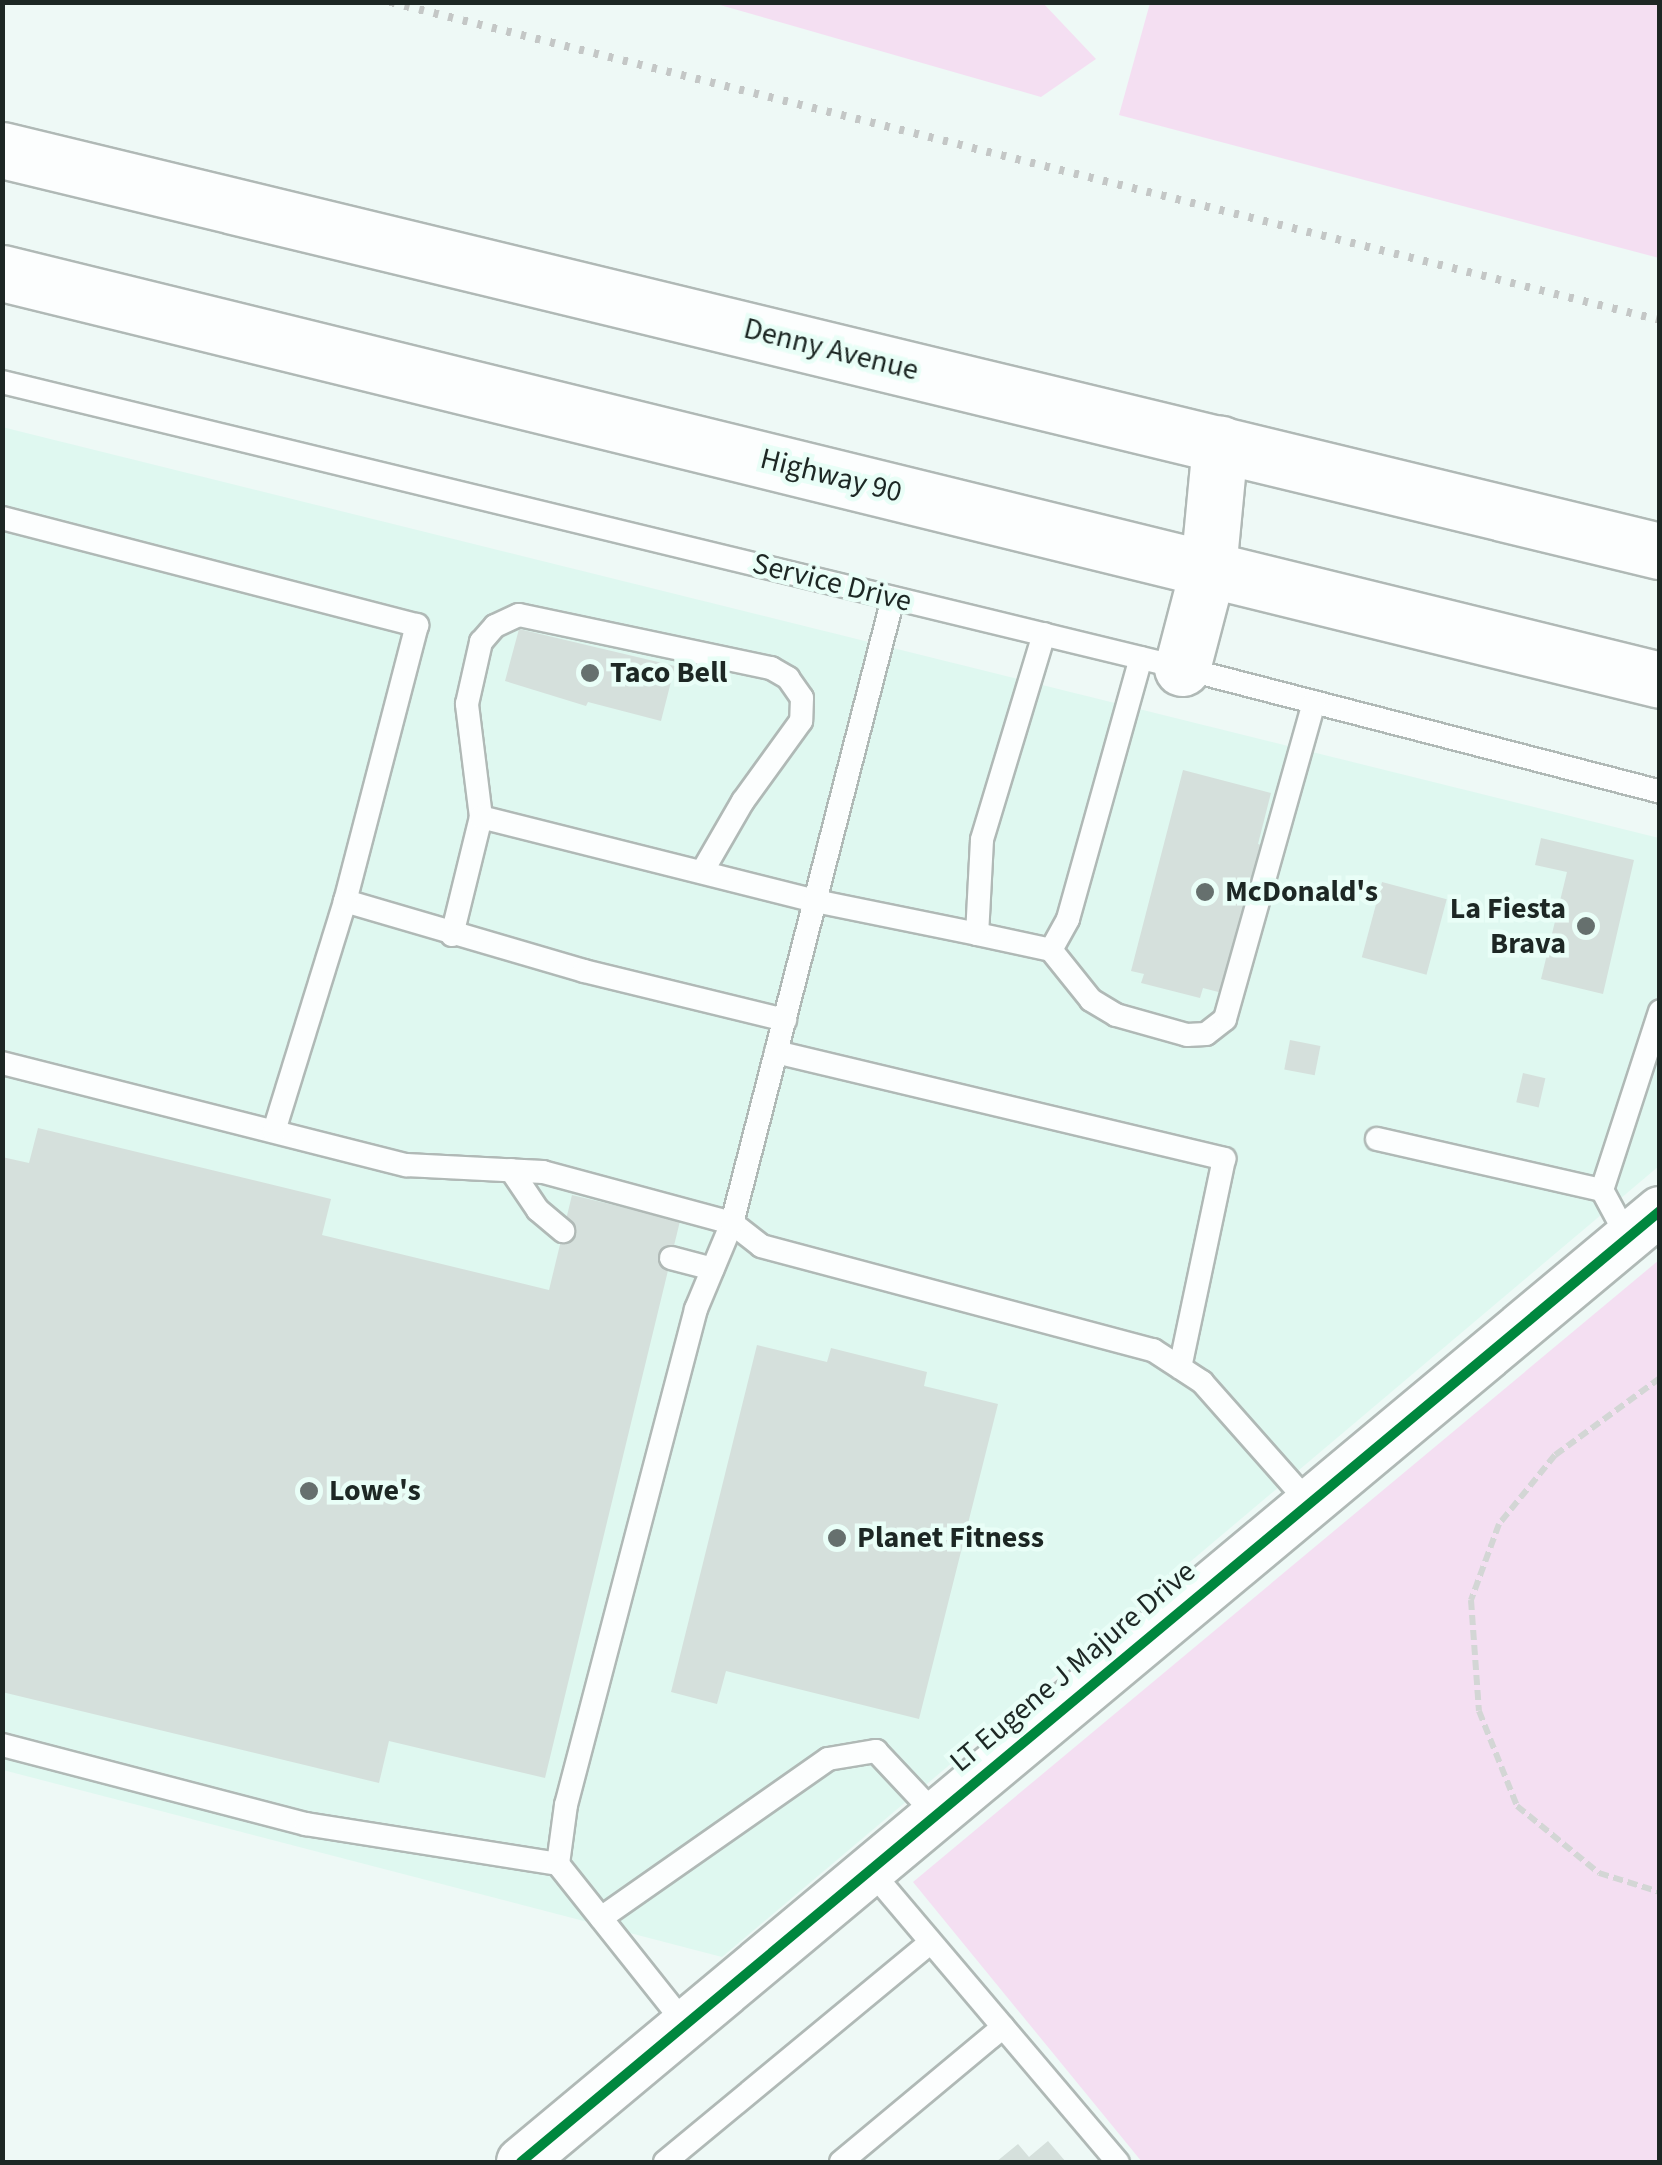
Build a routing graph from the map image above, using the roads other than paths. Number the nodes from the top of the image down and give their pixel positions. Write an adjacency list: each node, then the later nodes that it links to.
1 (2, 150): 4 (main road, Denny Avenue)
2 (2, 273): 7 (main road, Highway 90)
3 (2, 382): 8 (lane, Service Drive)
4 (1220, 444): 6 (main road, Denny Avenue); 7 (main road)
5 (2, 518): 17 (lane)
6 (1660, 552)
7 (1208, 569): 10 (main road); 11 (main road, Highway 90)
8 (893, 598): 9 (lane, Service Drive); 16 (lane)
9 (1044, 634): 10 (lane, Service Drive); 19 (lane)
10 (1162, 662): 12 (lane, Service Drive); 20 (lane)
11 (1660, 680)
12 (1314, 702): 13 (lane, Service Drive); 20 (lane)
13 (1660, 792)
14 (482, 817): 15 (lane); 15 (lane); 18 (lane)
15 (702, 872): 16 (lane)
16 (815, 901): 19 (lane); 22 (lane)
17 (345, 902): 18 (lane); 25 (lane)
18 (452, 934): 22 (lane)
19 (978, 934): 20 (lane)
20 (1051, 950)
21 (1660, 1011): 28 (lane)
22 (784, 1020): 23 (lane)
23 (776, 1052): 29 (lane); 34 (lane)
24 (2, 1063): 25 (lane)
25 (274, 1131): 27 (lane)
26 (1377, 1139): 28 (lane)
27 (511, 1170): 29 (lane); 31 (lane)
28 (1602, 1190): 30 (lane)
29 (732, 1223): 33 (lane); 34 (lane)
30 (1644, 1225): 35 (street, LT Eugene J Majure Drive)
31 (563, 1232)
32 (671, 1258): 33 (lane)
33 (713, 1269): 38 (lane)
34 (1180, 1367): 35 (lane)
35 (1308, 1502): 37 (street, LT Eugene J Majure Drive)
36 (2, 1744): 38 (lane)
37 (936, 1815): 39 (street, LT Eugene J Majure Drive); 40 (lane)
38 (558, 1864): 40 (lane)
39 (870, 1870): 41 (lane); 42 (street, LT Eugene J Majure Drive)
40 (600, 1918): 42 (lane)
41 (930, 1943): 43 (lane); 45 (lane)
42 (686, 2025): 44 (street, LT Eugene J Majure Drive)
43 (1002, 2027): 46 (lane); 47 (lane)
44 (520, 2162)
45 (665, 2162)
46 (841, 2162)
47 (1118, 2162)

